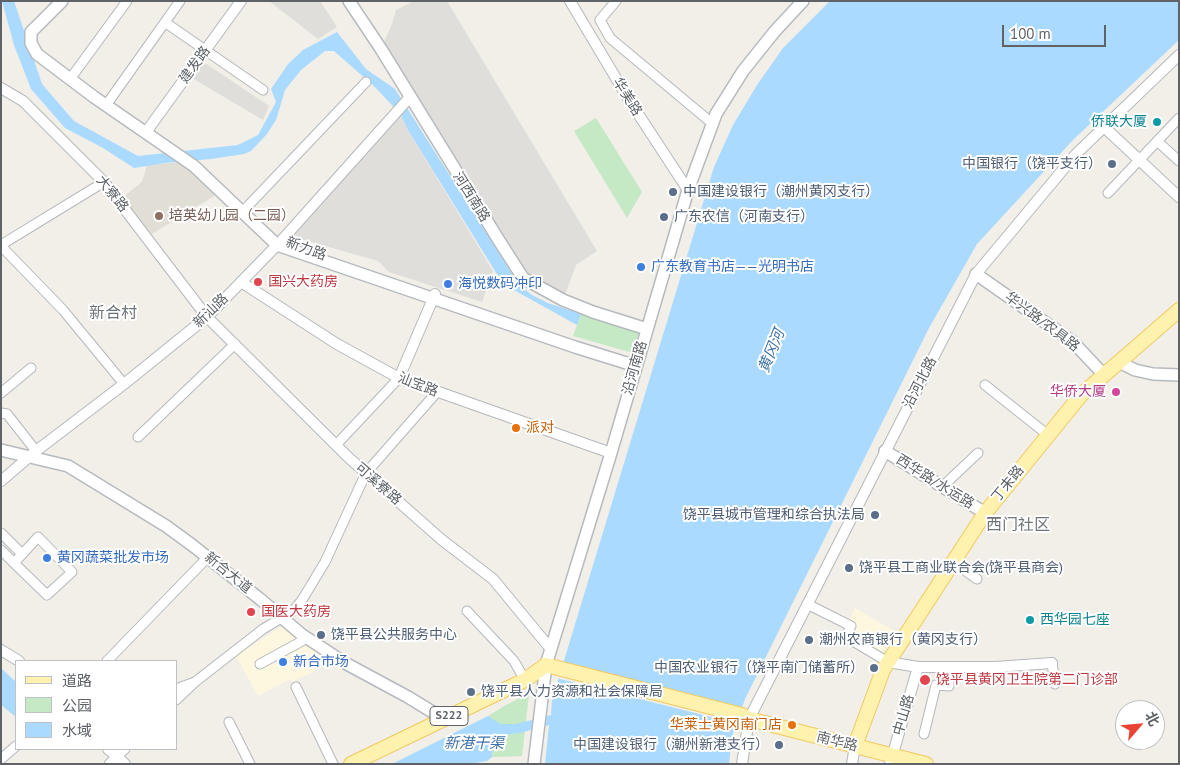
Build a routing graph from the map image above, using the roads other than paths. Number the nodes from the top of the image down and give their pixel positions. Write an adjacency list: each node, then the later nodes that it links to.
1 (62, 1): 11 (main road)
2 (72, 1): 11 (main road)
3 (127, 1): 15 (street)
4 (180, 1): 10 (street)
5 (241, 1): 12 (street, 建发路)
6 (349, 1): 19 (main road, 河西南路)
7 (570, 1): 31 (street, 华美路)
8 (616, 1): 22 (street)
9 (803, 1): 22 (main road, 沿河南路)
10 (166, 22): 12 (street); 20 (street)
11 (35, 33): 14 (main road, 新力路)
12 (205, 50): 18 (street); 24 (street, 建发路)
13 (1179, 55): 23 (street, 沿河北路)
14 (48, 59): 15 (main road, 新力路); 26 (main road)
15 (73, 75): 20 (main road, 新力路)
16 (366, 82): 34 (street)
17 (1, 88): 30 (street, 大寮路)
18 (263, 90)
19 (410, 97): 35 (street, 新汕路); 42 (main road, 河西南路)
20 (109, 101): 24 (main road, 新力路)
21 (1177, 122): 25 (street)
22 (713, 124): 31 (main road, 沿河南路)
23 (1104, 127): 27 (street); 37 (street, 沿河北路)
24 (149, 128): 26 (main road, 新力路)
25 (1157, 141): 27 (street); 28 (street)
26 (173, 148): 29 (main road, 新力路)
27 (1139, 160): 32 (street); 33 (street)
28 (1179, 161)
29 (198, 166): 34 (main road, 新力路); 35 (main road)
30 (104, 182): 36 (street); 41 (street, 大寮路)
31 (688, 190): 42 (main road, 沿河南路)
32 (1108, 193)
33 (1179, 197)
34 (246, 208): 35 (main road, 新力路)
35 (279, 243): 38 (street, 新汕路); 39 (main road, 新力路)
36 (1, 245): 50 (street)
37 (976, 274): 47 (main road, 华兴路/农具路); 59 (street, 沿河北路)
38 (241, 282): 41 (street, 新汕路); 49 (street, 汕宝路)
39 (434, 296): 45 (main road, 新力路); 49 (street)
40 (1179, 310): 44 (main road, 丁未路)
41 (207, 316): 43 (street, 可溪寮路); 50 (street, 新汕路)
42 (647, 328): 45 (main road, 沿河南路)
43 (235, 344): 56 (street); 57 (street, 可溪寮路)
44 (1120, 360): 47 (main road, 丁未路); 48 (main road)
45 (637, 362): 60 (main road, 沿河南路)
46 (31, 368): 53 (street)
47 (1104, 375): 55 (main road, 丁未路)
48 (1179, 375)
49 (399, 378): 52 (street, 汕宝路); 57 (street)
50 (124, 384): 62 (street, 新汕路)
51 (985, 385): 55 (street)
52 (437, 392): 60 (street, 汕宝路); 63 (street)
53 (1, 393)
54 (1, 413): 62 (street)
55 (1048, 435): 66 (main road, 丁未路)
56 (138, 437)
57 (336, 445): 63 (street, 可溪寮路)
58 (1, 450): 62 (main road, 新合大道)
59 (885, 451): 65 (main road, 西华路/水运路); 74 (street, 沿河北路)
60 (611, 453): 78 (main road, 沿河南路)
61 (978, 453): 65 (street)
62 (32, 454): 64 (street, 新汕路); 70 (main road, 新合大道)
63 (366, 473): 76 (street); 78 (street, 可溪寮路)
64 (1, 480)
65 (942, 487): 66 (main road, 西华路/水运路)
66 (985, 513): 71 (main road, 丁未路)
67 (1, 533): 69 (street)
68 (1, 550): 72 (street)
69 (22, 554): 72 (street); 72 (street)
70 (208, 557): 76 (main road, 新合大道); 81 (street)
71 (953, 562): 73 (street); 82 (main road, 丁未路)
72 (14, 563)
73 (977, 579)
74 (807, 604): 82 (street); 95 (street, 沿河北路)
75 (467, 612): 88 (street)
76 (281, 618): 77 (main road, 新合大道); 89 (street)
77 (305, 637): 84 (street); 94 (main road, 新合大道)
78 (550, 648): 85 (main road, 沿河南路)
79 (1, 650): 80 (street)
80 (17, 660)
81 (107, 660)
82 (888, 662): 86 (street); 98 (main road, 丁未路)
83 (1052, 663): 87 (street); 90 (street)
84 (260, 664)
85 (546, 665): 88 (main road, S222); 95 (main road, 南华路); 108 (main road, 沿河南路)
86 (918, 667): 87 (street); 103 (street, 中山路)
87 (948, 667): 97 (street)
88 (525, 680): 94 (main road, S222)
89 (195, 682): 92 (street); 93 (street)
90 (1055, 684)
91 (296, 687): 106 (street)
92 (178, 688)
93 (178, 698)
94 (444, 719): 107 (main road, S222)
95 (749, 719): 98 (main road, 南华路); 109 (street, 沿河北路)
96 (229, 722): 105 (street)
97 (924, 734)
98 (855, 746): 103 (main road, 南华路); 110 (street)
99 (15, 747): 101 (street)
100 (124, 750): 102 (street)
101 (1, 759)
102 (113, 760): 104 (street)
103 (891, 760): 111 (main road, 南华路)
104 (125, 764)
105 (250, 764)
106 (334, 764)
107 (351, 764)
108 (534, 764)
109 (742, 764)
110 (852, 764)
111 (926, 764)

